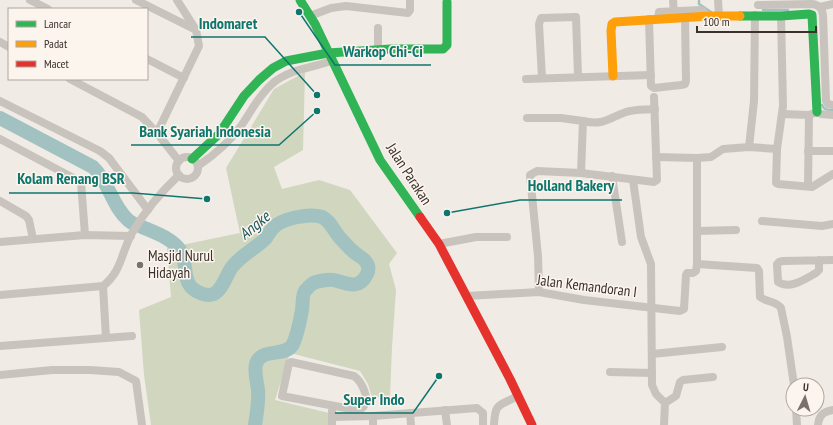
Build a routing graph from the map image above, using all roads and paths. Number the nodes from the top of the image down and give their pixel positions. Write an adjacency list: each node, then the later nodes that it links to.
1 (30, 0): 11 (street)
2 (136, 0): 21 (street)
3 (177, 0): 21 (street)
4 (300, 0): 14 (street, Jalan Parakan)
5 (410, 0): 14 (street)
6 (673, 0): 13 (street)
7 (718, 0): 16 (street)
8 (447, 2): 22 (street)
9 (833, 4): 10 (street)
10 (820, 7): 12 (street); 34 (street)
11 (46, 8)
12 (757, 8): 16 (street); 17 (street); 43 (street)
13 (674, 14): 15 (street); 18 (street); 19 (street)
14 (310, 16): 23 (street, Jalan Parakan)
15 (705, 16): 16 (street); 18 (street)
16 (719, 16)
17 (781, 16): 36 (street); 37 (street)
18 (686, 17): 25 (street)
19 (654, 19): 25 (street); 27 (street)
20 (378, 28): 22 (street)
21 (196, 30): 28 (street)
22 (378, 50): 23 (street)
23 (330, 57): 49 (street); 51 (street); 70 (street, Jalan Parakan)
24 (148, 60): 28 (street)
25 (651, 74): 27 (street)
26 (578, 76): 27 (street); 29 (street); 29 (street)
27 (613, 76)
28 (184, 78): 41 (street)
29 (542, 78): 30 (street)
30 (526, 79)
31 (72, 80): 41 (street)
32 (654, 97): 35 (street)
33 (0, 101): 59 (street)
34 (833, 106)
35 (655, 109): 40 (street); 47 (street)
36 (813, 113): 37 (street); 38 (street); 45 (street)
37 (782, 114): 44 (street)
38 (833, 115)
39 (526, 118): 40 (street)
40 (583, 121): 52 (street)
41 (157, 133): 50 (street)
42 (0, 139): 65 (street)
43 (749, 148): 44 (street); 48 (street)
44 (777, 149): 57 (street)
45 (808, 151): 46 (street); 57 (street)
46 (833, 151)
47 (656, 156): 48 (street); 56 (street)
48 (697, 158): 63 (street)
49 (192, 159): 50 (street); 51 (street)
50 (179, 161): 54 (street)
51 (198, 166): 54 (street)
52 (581, 173): 55 (street); 75 (street)
53 (833, 174): 57 (street)
54 (179, 175): 59 (street)
55 (612, 176): 56 (street); 69 (street)
56 (633, 180): 78 (street)
57 (808, 186)
58 (0, 201): 67 (street)
59 (148, 210): 64 (street)
60 (762, 221): 61 (street)
61 (833, 224)
62 (736, 230): 63 (street)
63 (697, 231): 73 (street)
64 (132, 233): 65 (street); 74 (street)
65 (85, 235): 67 (street)
66 (507, 237): 70 (street)
67 (33, 239): 68 (street)
68 (0, 242)
69 (622, 242)
70 (439, 244): 77 (street, Jalan Parakan)
71 (819, 260): 71 (street); 72 (street)
72 (833, 260)
73 (697, 264): 78 (street, Jalan Kemandoran I); 88 (street)
74 (103, 286): 76 (street); 80 (street)
75 (539, 292): 77 (street, Jalan Kemandoran I); 78 (street, Jalan Kemandoran I)
76 (0, 295)
77 (467, 296): 89 (street, Jalan Parakan)
78 (652, 309): 83 (street)
79 (132, 336): 80 (street)
80 (106, 338): 81 (street)
81 (0, 346)
82 (722, 347): 83 (street)
83 (652, 354): 85 (street)
84 (610, 372): 85 (street)
85 (652, 372): 90 (street)
86 (0, 375): 97 (street)
87 (713, 377): 90 (street)
88 (793, 377)
89 (518, 396): 102 (street); 103 (street, Jalan Parakan)
90 (665, 403): 104 (street)
91 (331, 406): 91 (street); 96 (street)
92 (445, 410): 94 (street); 100 (street); 101 (street)
93 (833, 410): 105 (street)
94 (410, 413): 95 (street); 99 (street)
95 (372, 416): 96 (street); 98 (street)
96 (332, 421)
97 (142, 425)
98 (373, 425)
99 (411, 425)
100 (446, 425)
101 (483, 425)
102 (494, 425)
103 (532, 425)
104 (664, 425)
105 (818, 425)

